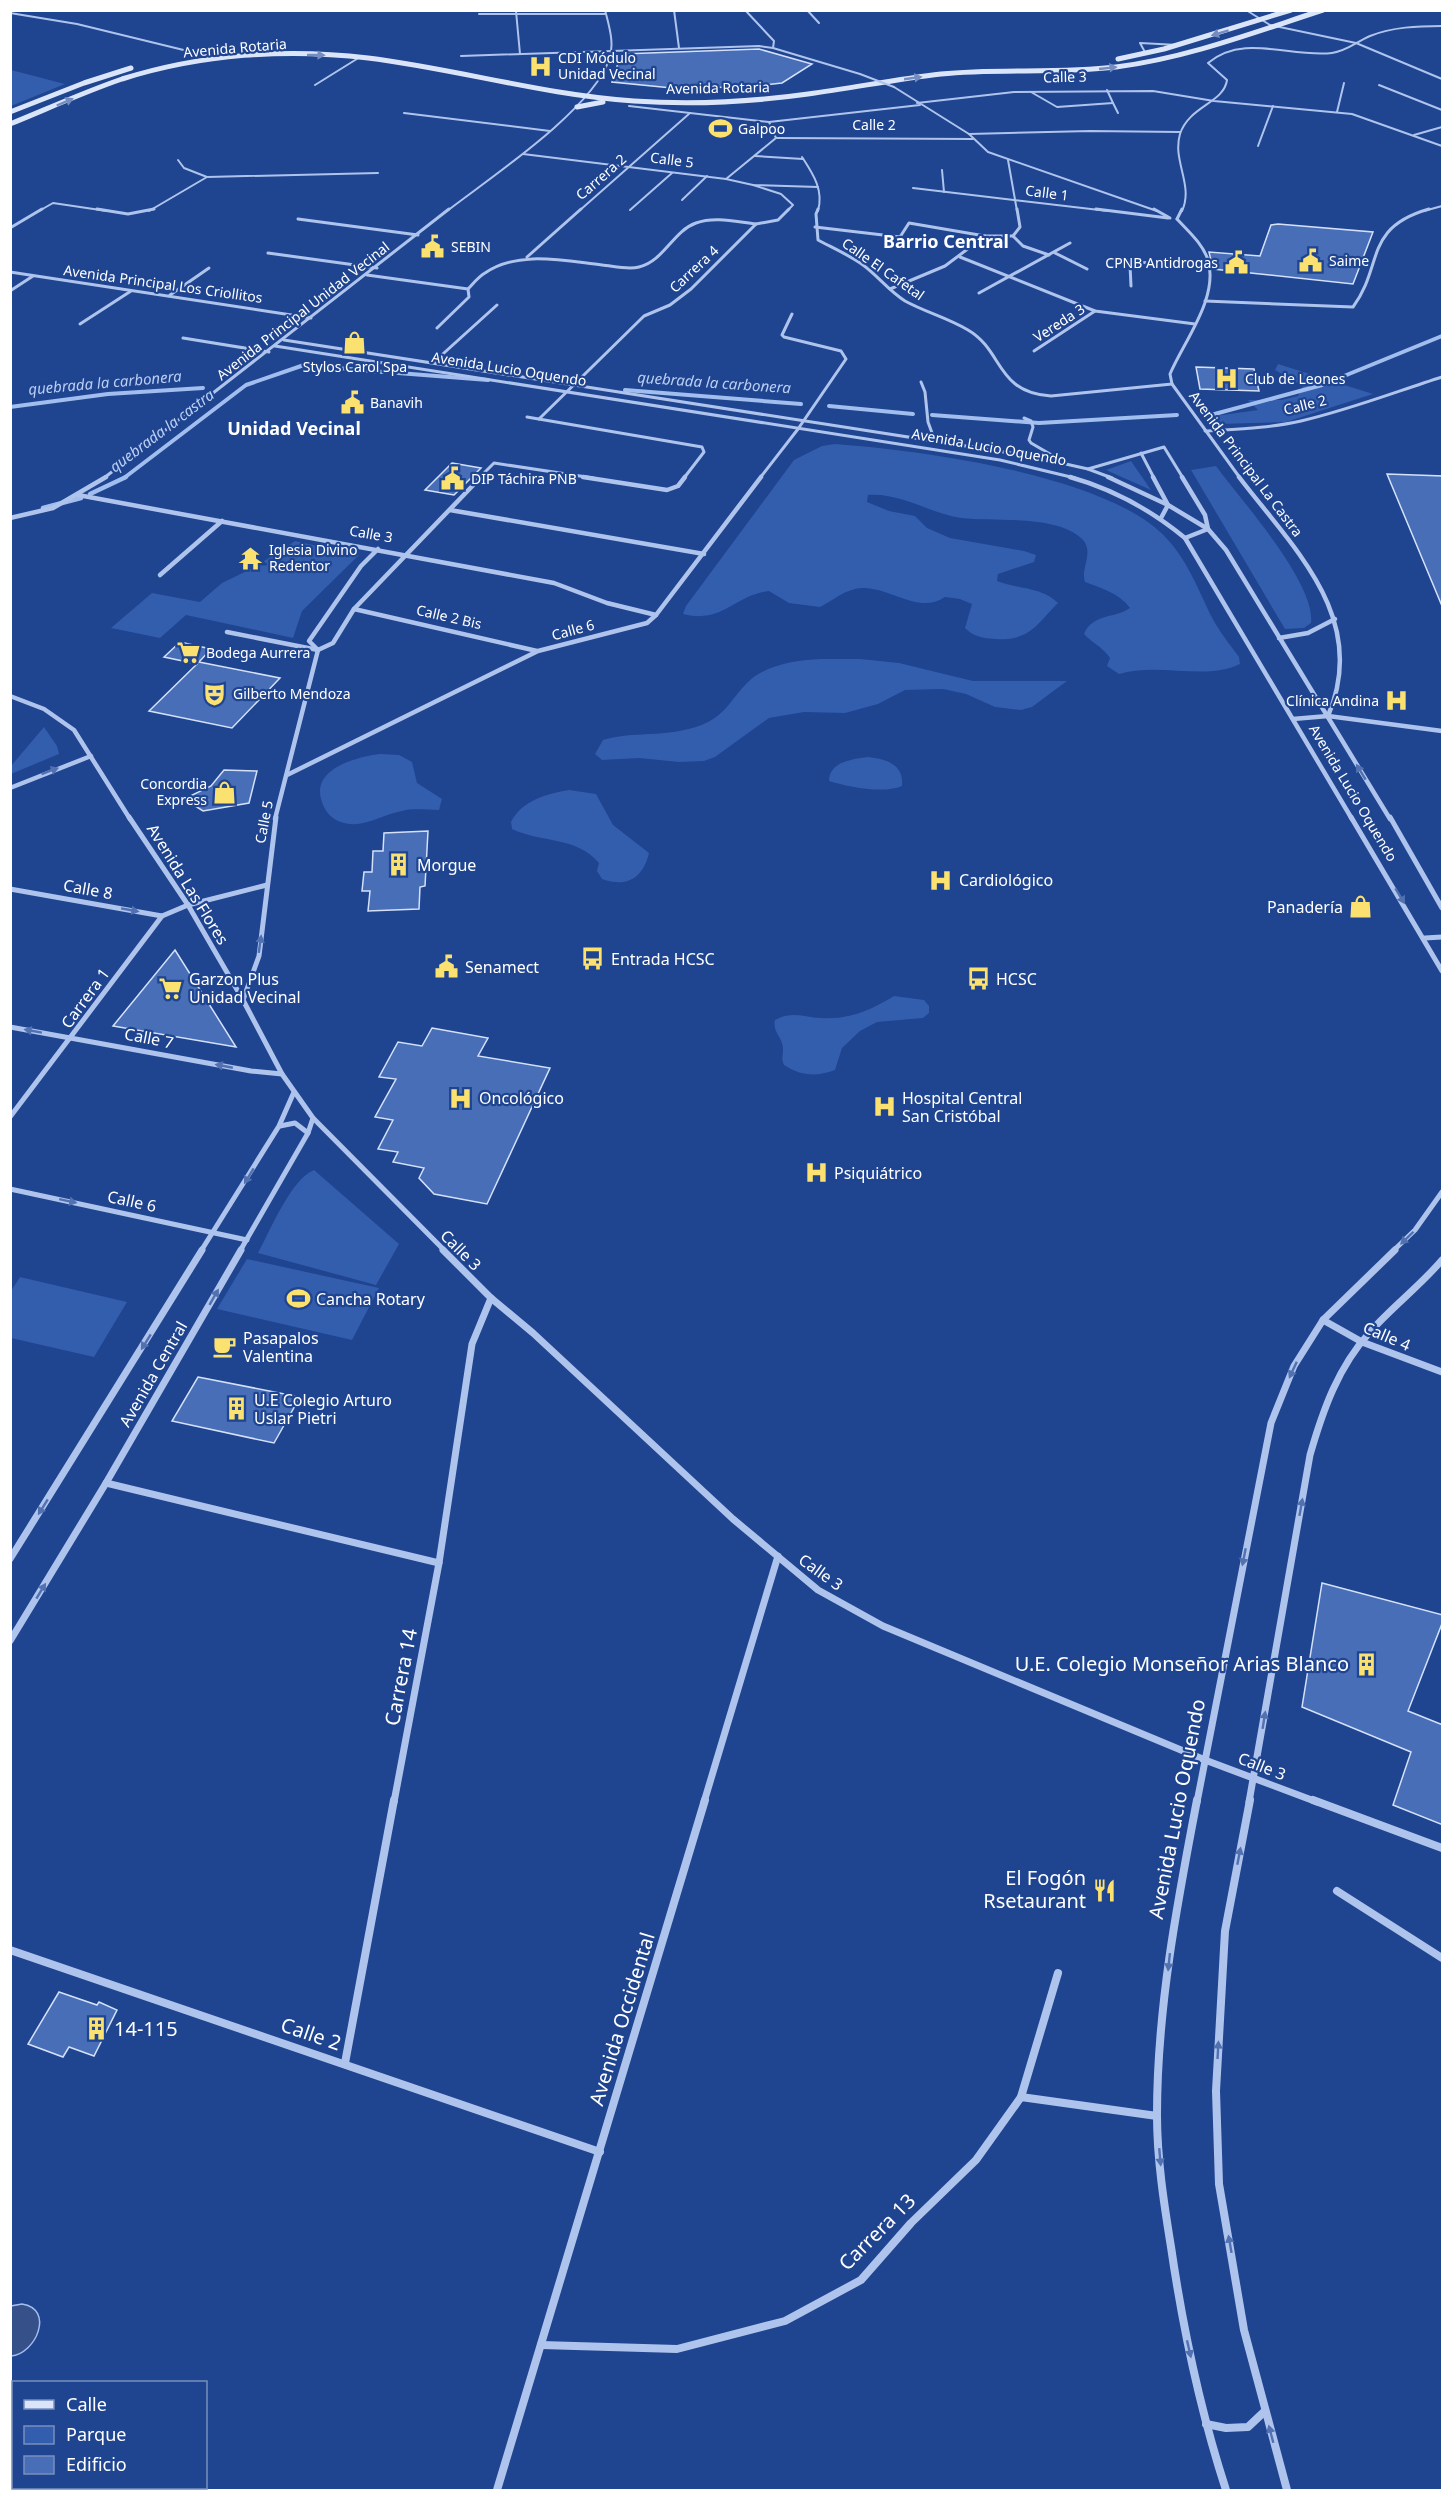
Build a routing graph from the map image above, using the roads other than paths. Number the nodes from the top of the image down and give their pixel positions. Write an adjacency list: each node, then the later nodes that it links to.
1 (674, 10): 17 (street)
2 (745, 10): 18 (street)
3 (807, 10): 12 (street)
4 (1291, 10): 11 (main road)
5 (1323, 10): 13 (main road, Avenida Rotaria)
6 (1248, 11): 11 (street)
7 (606, 12): 9 (street); 20 (street)
8 (10, 13): 21 (street)
9 (515, 13): 10 (street); 22 (street)
10 (479, 14)
11 (1260, 20): 13 (street); 16 (main road, one-way to 16)
12 (819, 23)
13 (1276, 26): 15 (street); 39 (main road, Avenida Rotaria, one-way to 13)
14 (1443, 26): 15 (street)
15 (1357, 43): 31 (street); 40 (street)
16 (1179, 45): 23 (main road); 23 (street)
17 (679, 48): 18 (street); 20 (street)
18 (773, 48): 42 (street, bridge)
19 (345, 49): 21 (main road, Avenida Rotaria)
20 (612, 50): 22 (street); 36 (street, Avenida Principal Unidad Vecinal)
21 (200, 54): 26 (main road, Avenida Rotaria)
22 (520, 54): 24 (street)
23 (1146, 54): 27 (main road)
24 (461, 56)
25 (360, 57): 33 (street); 38 (main road, Avenida Rotaria); 53 (main road, Avenida Rotaria, one-way to 25)
26 (166, 60)
27 (1113, 60)
28 (1106, 61): 36 (main road, Avenida Rotaria)
29 (139, 66): 47 (main road)
30 (508, 75): 36 (main road, Avenida Rotaria)
31 (1443, 79)
32 (1344, 83): 48 (street)
33 (315, 85)
34 (1379, 85): 46 (street)
35 (1107, 90): 37 (street, Calle 3); 40 (street, Calle 3); 41 (street)
36 (588, 91): 38 (street, Avenida Principal Unidad Vecinal)
37 (1031, 91): 41 (street); 42 (street, Calle 3)
38 (584, 96): 39 (main road, Avenida Rotaria); 45 (street, Avenida Principal Unidad Vecinal)
39 (634, 100): 45 (main road)
40 (1214, 101): 44 (street, Calle 3); 56 (street)
41 (1113, 103): 51 (street)
42 (919, 104): 52 (street, Calle 3); 57 (street)
43 (629, 106): 50 (street, Calle 3)
44 (1273, 106): 48 (street, Calle 3); 61 (street)
45 (578, 107): 55 (street, Avenida Principal Unidad Vecinal)
46 (1443, 110)
47 (10, 112)
48 (1337, 112): 58 (street, Calle 3)
49 (404, 113): 55 (street)
50 (690, 113): 52 (street, Calle 3); 67 (street, Carrera 2)
51 (1118, 113)
52 (769, 122): 59 (street)
53 (10, 124)
54 (1443, 127): 58 (street)
55 (550, 131): 63 (street, Avenida Principal Unidad Vecinal)
56 (1180, 132): 57 (street); 84 (street)
57 (969, 134): 60 (street)
58 (1413, 135): 62 (street, Calle 3)
59 (776, 138): 60 (street, Calle 2); 64 (street)
60 (973, 139): 66 (street)
61 (1258, 146)
62 (1443, 146)
63 (523, 154): 67 (street, Calle 5); 88 (street, Avenida Principal Unidad Vecinal)
64 (755, 156): 73 (street); 75 (street)
65 (178, 160): 72 (street)
66 (1008, 160): 79 (street); 82 (street)
67 (630, 168): 70 (street, Calle 5); 96 (street, Carrera 2)
68 (942, 170): 77 (street)
69 (378, 173): 72 (street)
70 (672, 173): 71 (street, Calle 5); 81 (street)
71 (707, 176): 73 (street, Calle 5); 78 (street)
72 (207, 177): 87 (street)
73 (726, 178): 74 (street, Calle 5)
74 (753, 185): 75 (street, Calle 5); 85 (street, Carrera 4)
75 (818, 187): 86 (street)
76 (913, 188): 77 (street, Calle 1)
77 (944, 192): 79 (street, Calle 1)
78 (682, 200)
79 (1014, 200): 82 (street, Calle 1); 90 (street)
80 (1443, 206): 112 (street)
81 (630, 210)
82 (1170, 218): 84 (street, Calle 1)
83 (298, 219): 88 (street)
84 (1177, 219): 97 (street)
85 (756, 224): 96 (street); 128 (street, Carrera 4)
86 (815, 226): 89 (street); 107 (street, Calle El Cafetal)
87 (10, 228)
88 (418, 235): 99 (street, Avenida Principal Unidad Vecinal)
89 (985, 236): 90 (street); 95 (street)
90 (1012, 236): 94 (street)
91 (1070, 243): 93 (street)
92 (268, 253): 99 (street)
93 (1055, 253): 94 (street); 100 (street)
94 (1049, 255): 104 (street)
95 (960, 256): 104 (street); 107 (street)
96 (526, 257): 106 (street)
97 (1208, 266): 105 (street); 112 (street, Avenida Principal La Castra)
98 (209, 268): 111 (street)
99 (377, 268): 102 (street, Avenida Principal Unidad Vecinal)
100 (1087, 269)
101 (10, 272): 103 (street, Avenida Principal Los Criollitos)
102 (367, 275): 106 (street); 116 (street, Avenida Principal Unidad Vecinal)
103 (33, 276): 108 (street, Avenida Principal Los Criollitos); 109 (street)
104 (1006, 276): 110 (street); 114 (street)
105 (1131, 286)
106 (468, 289): 119 (street)
107 (890, 289): 129 (street, Calle El Cafetal)
108 (132, 290): 111 (street, Avenida Principal Los Criollitos); 117 (street)
109 (10, 291)
110 (979, 293)
111 (169, 296): 116 (street, Avenida Principal Los Criollitos)
112 (1205, 301): 118 (street, Avenida Principal La Castra)
113 (497, 305): 125 (street)
114 (1095, 311): 118 (street); 123 (street, Vereda 3)
115 (792, 314): 134 (street)
116 (311, 318): 121 (street, Avenida Principal Unidad Vecinal)
117 (80, 324)
118 (1195, 324): 129 (street, Avenida Principal La Castra)
119 (437, 328)
120 (183, 338): 124 (street)
121 (284, 340): 122 (street, Avenida Principal Unidad Vecinal); 125 (street, Avenida Lucio Oquendo)
122 (275, 346): 124 (street, Avenida Principal Unidad Vecinal); 130 (street, Avenida Lucio Oquendo)
123 (1034, 351)
124 (269, 352): 141 (street, Avenida Principal Unidad Vecinal)
125 (434, 362): 128 (street, Avenida Lucio Oquendo)
126 (1443, 376): 136 (street, Calle 2)
127 (921, 382): 137 (street)
128 (575, 383): 130 (street, Carrera 4); 134 (street, Avenida Lucio Oquendo)
129 (1173, 384): 136 (street, Avenida Principal La Castra)
130 (567, 391): 133 (street); 135 (street, Avenida Lucio Oquendo)
131 (527, 417): 133 (street)
132 (1024, 418): 139 (street)
133 (540, 419): 143 (street)
134 (805, 420): 135 (street); 137 (street, Avenida Lucio Oquendo)
135 (798, 429): 145 (street, Avenida Lucio Oquendo); 151 (street, Calle 6)
136 (1205, 431): 155 (street, Avenida Principal La Castra)
137 (935, 441): 139 (street, Avenida Lucio Oquendo)
138 (1141, 453): 140 (street); 142 (street); 147 (street)
139 (1065, 463): 140 (street, Avenida Lucio Oquendo)
140 (1088, 469): 142 (street, Avenida Lucio Oquendo)
141 (78, 495): 144 (street, Avenida Principal Unidad Vecinal); 146 (street, Calle 3)
142 (1168, 505): 145 (street); 147 (street, Avenida Lucio Oquendo)
143 (450, 510): 150 (street); 151 (street)
144 (10, 518)
145 (1161, 518): 148 (street, Avenida Lucio Oquendo)
146 (222, 521): 149 (street, Calle 3); 152 (street)
147 (1209, 529): 148 (street); 157 (street, Avenida Lucio Oquendo)
148 (1185, 538): 162 (street, Avenida Lucio Oquendo)
149 (378, 549): 150 (street, Calle 3); 158 (street, Calle 5)
150 (407, 554): 153 (street); 154 (street, Calle 3)
151 (704, 554): 154 (street, Calle 6)
152 (160, 575)
153 (354, 609): 158 (street); 159 (street, Calle 2 Bis)
154 (657, 615): 159 (street, Calle 6)
155 (1335, 619): 157 (street); 161 (street, Avenida Principal La Castra)
156 (227, 632): 158 (street)
157 (1279, 638): 161 (street, Avenida Lucio Oquendo)
158 (318, 650): 165 (street, Calle 5)
159 (538, 651): 165 (street, Calle 6)
160 (10, 696): 164 (street, Avenida Las Flores)
161 (1328, 716): 162 (street); 163 (street); 170 (street, Avenida Lucio Oquendo, one-way to 161)
162 (1293, 719): 173 (street, Avenida Lucio Oquendo, one-way to 173)
163 (1443, 731)
164 (91, 756): 166 (street, one-way to 164); 169 (street, Avenida Las Flores)
165 (287, 775): 167 (street, Calle 5)
166 (10, 788)
167 (267, 885): 169 (street, Carrera 1); 175 (street, Calle 5, one-way to 167)
168 (10, 889): 171 (street, Calle 8, one-way to 171)
169 (188, 904): 171 (street, Carrera 1); 175 (street, Avenida Las Flores)
170 (1443, 908)
171 (162, 916): 177 (street, Carrera 1)
172 (1443, 937): 173 (street)
173 (1425, 938): 174 (street, Avenida Lucio Oquendo)
174 (1443, 971)
175 (243, 1000): 178 (street, Avenida Las Flores)
176 (10, 1027): 177 (street, Calle 7, one-way to 176)
177 (72, 1038): 178 (street, Calle 7, one-way to 177); 180 (street, Carrera 1)
178 (282, 1074): 179 (street, Avenida Las Flores)
179 (294, 1092): 181 (street, Avenida Las Flores); 182 (street, Avenida Central)
180 (10, 1117)
181 (313, 1118): 183 (street, Avenida Central); 189 (street, Calle 3)
182 (279, 1126): 183 (street); 186 (street, Avenida Central, one-way to 186)
183 (308, 1133): 187 (street, Avenida Central)
184 (10, 1189): 186 (street, Calle 6, one-way to 186)
185 (1443, 1192): 190 (street, Avenida Lucio Oquendo, one-way to 190)
186 (214, 1233): 187 (street, Calle 6); 195 (street, Avenida Central, one-way to 195)
187 (247, 1240): 193 (street, Avenida Central, one-way to 187)
188 (1443, 1260): 191 (street)
189 (491, 1298): 194 (street, Calle 3); 196 (street, Carrera 14)
190 (1323, 1320): 191 (street, Calle 4); 198 (street, Avenida Lucio Oquendo, one-way to 198)
191 (1362, 1341): 192 (street, Calle 4); 199 (street, one-way to 191)
192 (1443, 1372)
193 (106, 1483): 196 (street); 197 (street, Avenida Central, one-way to 193)
194 (778, 1556): 198 (street, Calle 3); 208 (street, Avenida Occidental)
195 (10, 1559)
196 (439, 1563): 205 (street, Carrera 14)
197 (10, 1641)
198 (1205, 1760): 199 (street, Calle 3); 207 (street, Avenida Lucio Oquendo, one-way to 207)
199 (1254, 1778): 200 (street, Calle 3); 210 (street, one-way to 199)
200 (1443, 1848)
201 (1337, 1892): 203 (street)
202 (10, 1950): 205 (street, Calle 2)
203 (1443, 1958)
204 (1058, 1973): 206 (street, Carrera 13)
205 (345, 2063): 208 (street, Calle 2)
206 (1021, 2097): 207 (street); 209 (street, Carrera 13)
207 (1157, 2116): 211 (street, Avenida Lucio Oquendo, one-way to 211)
208 (600, 2152): 209 (street, Avenida Occidental)
209 (541, 2345): 212 (street, Avenida Occidental)
210 (1265, 2411): 211 (street); 214 (street, one-way to 210)
211 (1206, 2424): 213 (street, Avenida Lucio Oquendo)
212 (497, 2490)
213 (1226, 2490)
214 (1287, 2490)

